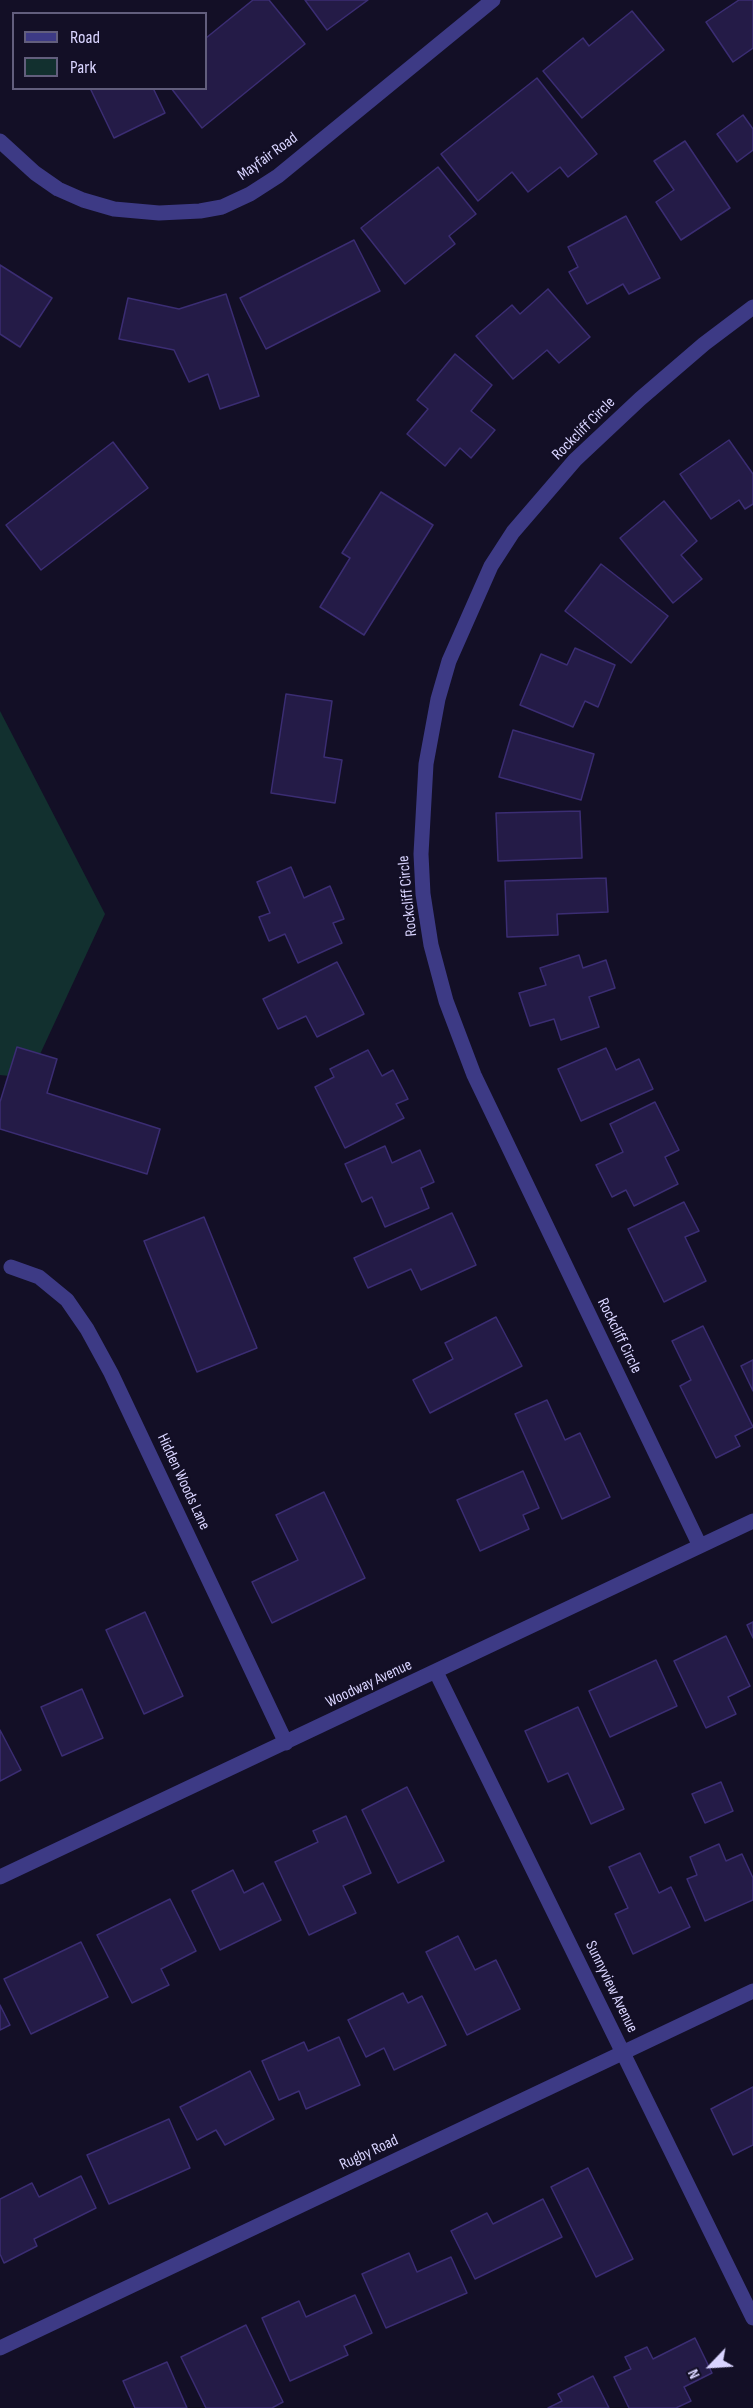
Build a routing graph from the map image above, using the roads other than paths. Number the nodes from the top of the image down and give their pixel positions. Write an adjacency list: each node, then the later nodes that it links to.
1 (489, 1): 2 (street, Mayfair Road)
2 (0, 141)
3 (753, 307): 6 (street, Rockcliff Circle)
4 (11, 1267): 8 (street, Hidden Woods Lane)
5 (753, 1521): 6 (street, Woodway Avenue)
6 (700, 1546): 7 (street, Woodway Avenue)
7 (436, 1672): 8 (street, Woodway Avenue); 11 (street, Sunnyview Avenue)
8 (286, 1743): 9 (street, Woodway Avenue)
9 (0, 1877)
10 (753, 1991): 11 (street, Rugby Road)
11 (623, 2052): 12 (street, Sunnyview Avenue); 13 (street, Rugby Road)
12 (753, 2318)
13 (0, 2348)

